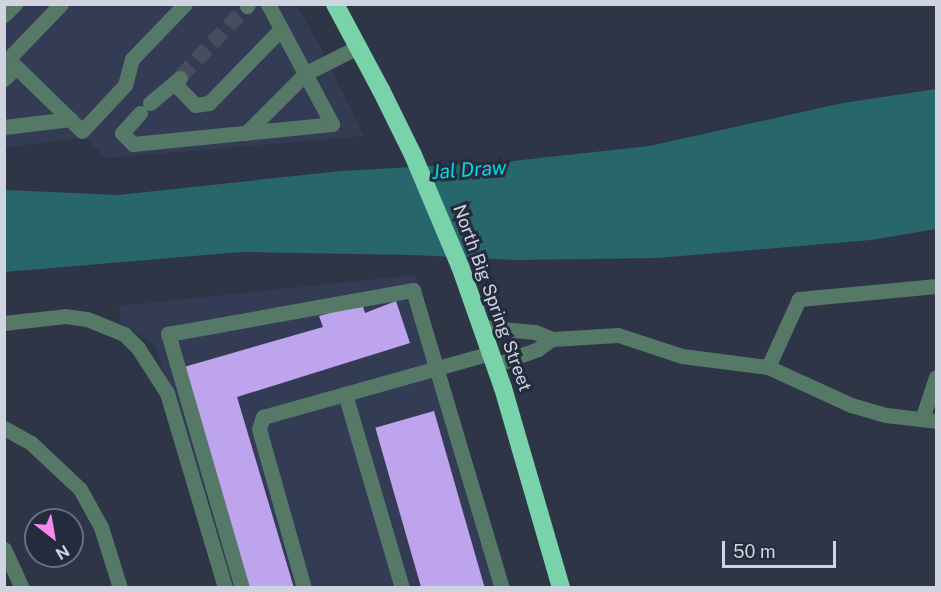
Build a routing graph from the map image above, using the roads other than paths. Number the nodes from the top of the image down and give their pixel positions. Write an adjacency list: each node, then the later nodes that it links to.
1 (15, 4): 6 (street)
2 (61, 4): 9 (street)
3 (186, 4): 12 (street)
4 (268, 4): 7 (street)
5 (335, 4): 8 (highway, North Big Spring Street)
6 (4, 15)
7 (282, 29): 10 (street); 14 (street)
8 (358, 47): 10 (street); 17 (highway, North Big Spring Street)
9 (16, 67): 11 (street); 12 (street)
10 (306, 73): 14 (street); 14 (street)
11 (4, 79)
12 (70, 119): 13 (street)
13 (4, 127)
14 (246, 133)
15 (936, 286): 20 (street)
16 (4, 323): 29 (street)
17 (482, 327): 18 (street); 19 (highway, North Big Spring Street)
18 (552, 339): 19 (street); 20 (street)
19 (493, 359): 21 (street); 34 (highway, North Big Spring Street)
20 (768, 367): 24 (street)
21 (437, 369): 23 (street); 30 (street); 33 (street)
22 (936, 377): 24 (street)
23 (345, 394): 31 (street); 32 (street)
24 (929, 420)
25 (4, 428): 28 (street)
26 (4, 549): 27 (street)
27 (22, 588)
28 (120, 588)
29 (225, 588)
30 (242, 588)
31 (304, 588)
32 (402, 588)
33 (502, 588)
34 (561, 588)

